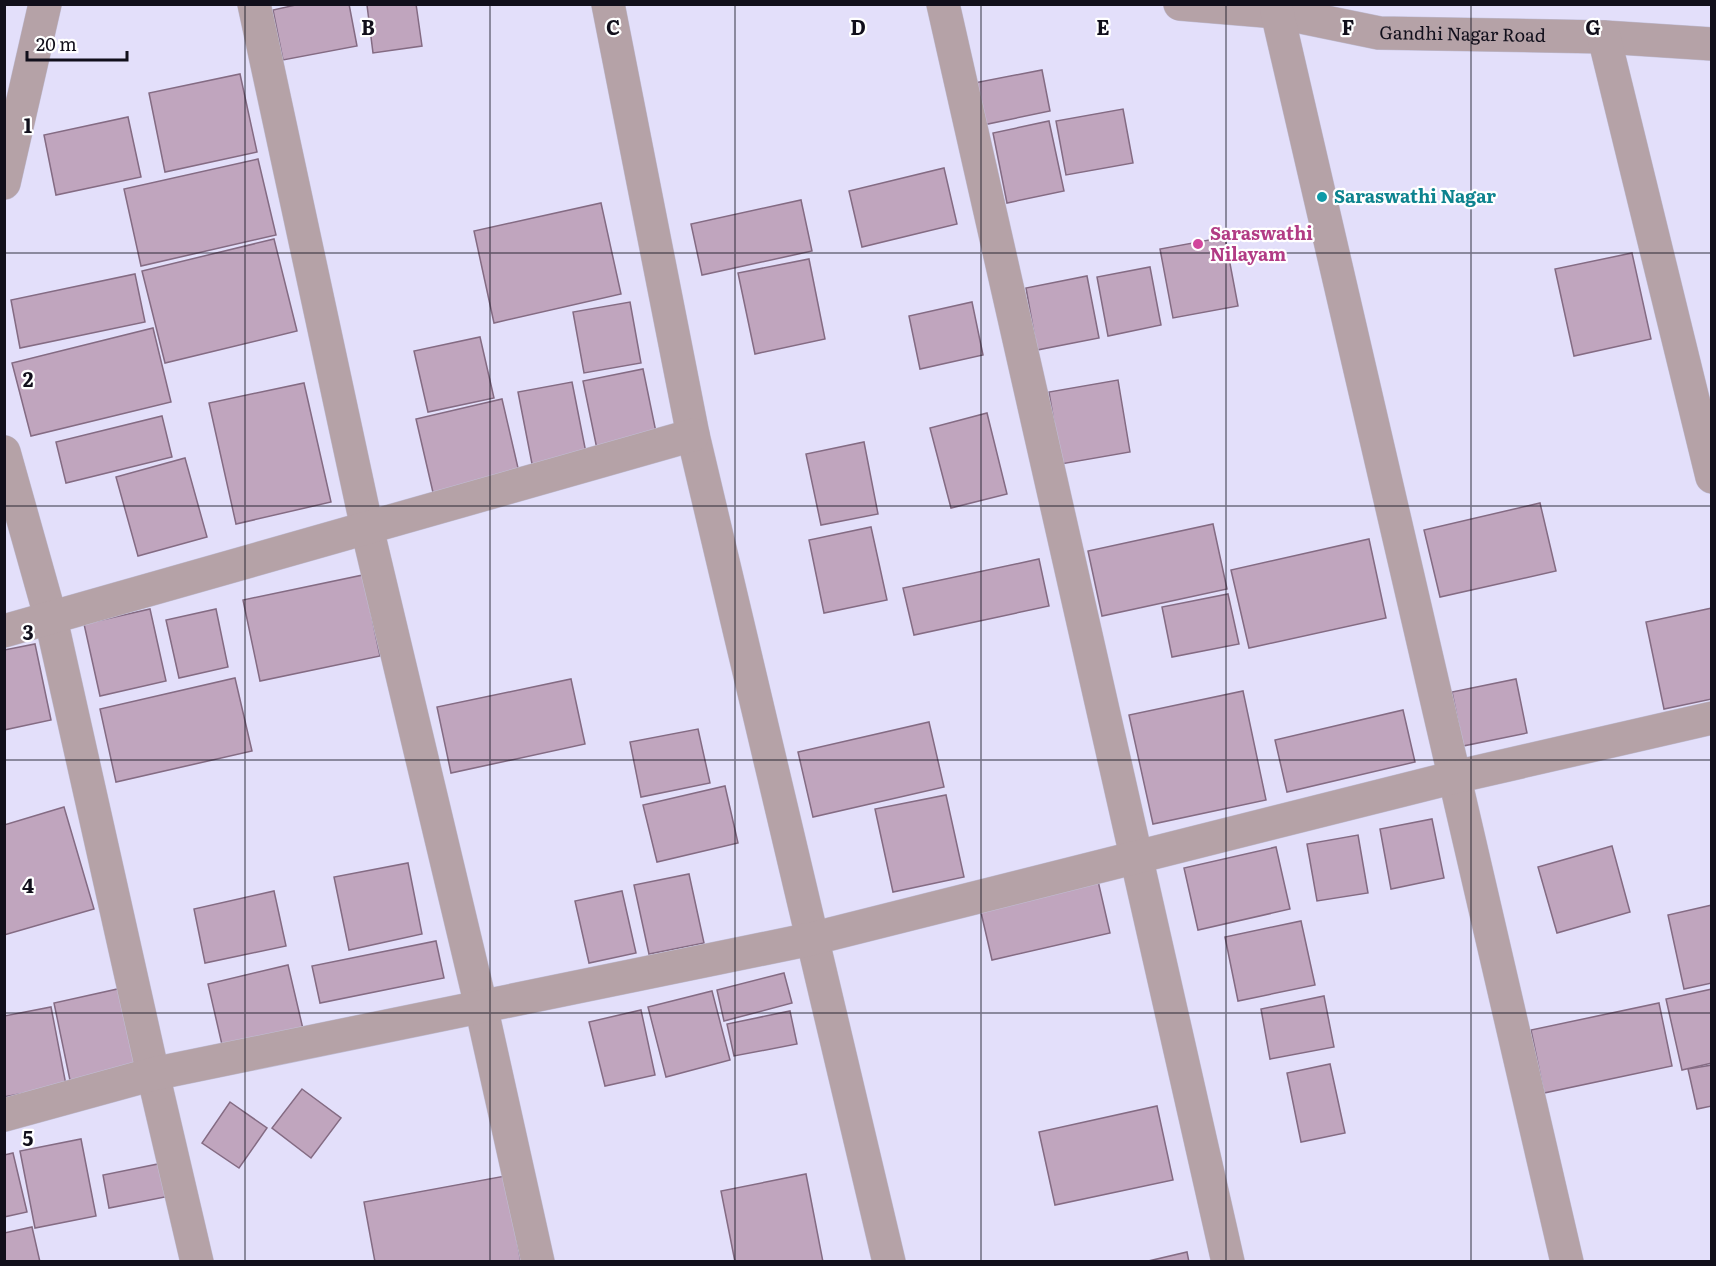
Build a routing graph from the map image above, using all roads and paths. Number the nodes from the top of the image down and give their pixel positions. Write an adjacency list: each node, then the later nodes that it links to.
1 (45, 4): 10 (street)
2 (254, 4): 15 (street)
3 (608, 4): 12 (street)
4 (943, 4): 20 (street)
5 (1179, 4): 6 (street, Gandhi Nagar Road)
6 (1277, 12): 7 (street, Gandhi Nagar Road); 19 (street)
7 (1382, 19): 8 (street, Gandhi Nagar Road)
8 (1604, 37): 9 (street, Gandhi Nagar Road); 14 (street)
9 (1712, 44)
10 (15, 90): 11 (street)
11 (4, 183)
12 (693, 435): 15 (street); 21 (street)
13 (4, 452): 16 (street)
14 (1712, 477)
15 (367, 528): 16 (street); 22 (street)
16 (51, 619): 17 (street); 23 (street)
17 (4, 631)
18 (1712, 718): 19 (street)
19 (1455, 777): 20 (street); 29 (street)
20 (1136, 857): 21 (street); 28 (street)
21 (811, 939): 22 (street); 27 (street)
22 (481, 1006): 23 (street); 26 (street)
23 (153, 1074): 24 (street); 25 (street)
24 (4, 1115)
25 (197, 1262)
26 (538, 1262)
27 (889, 1262)
28 (1228, 1262)
29 (1567, 1262)

